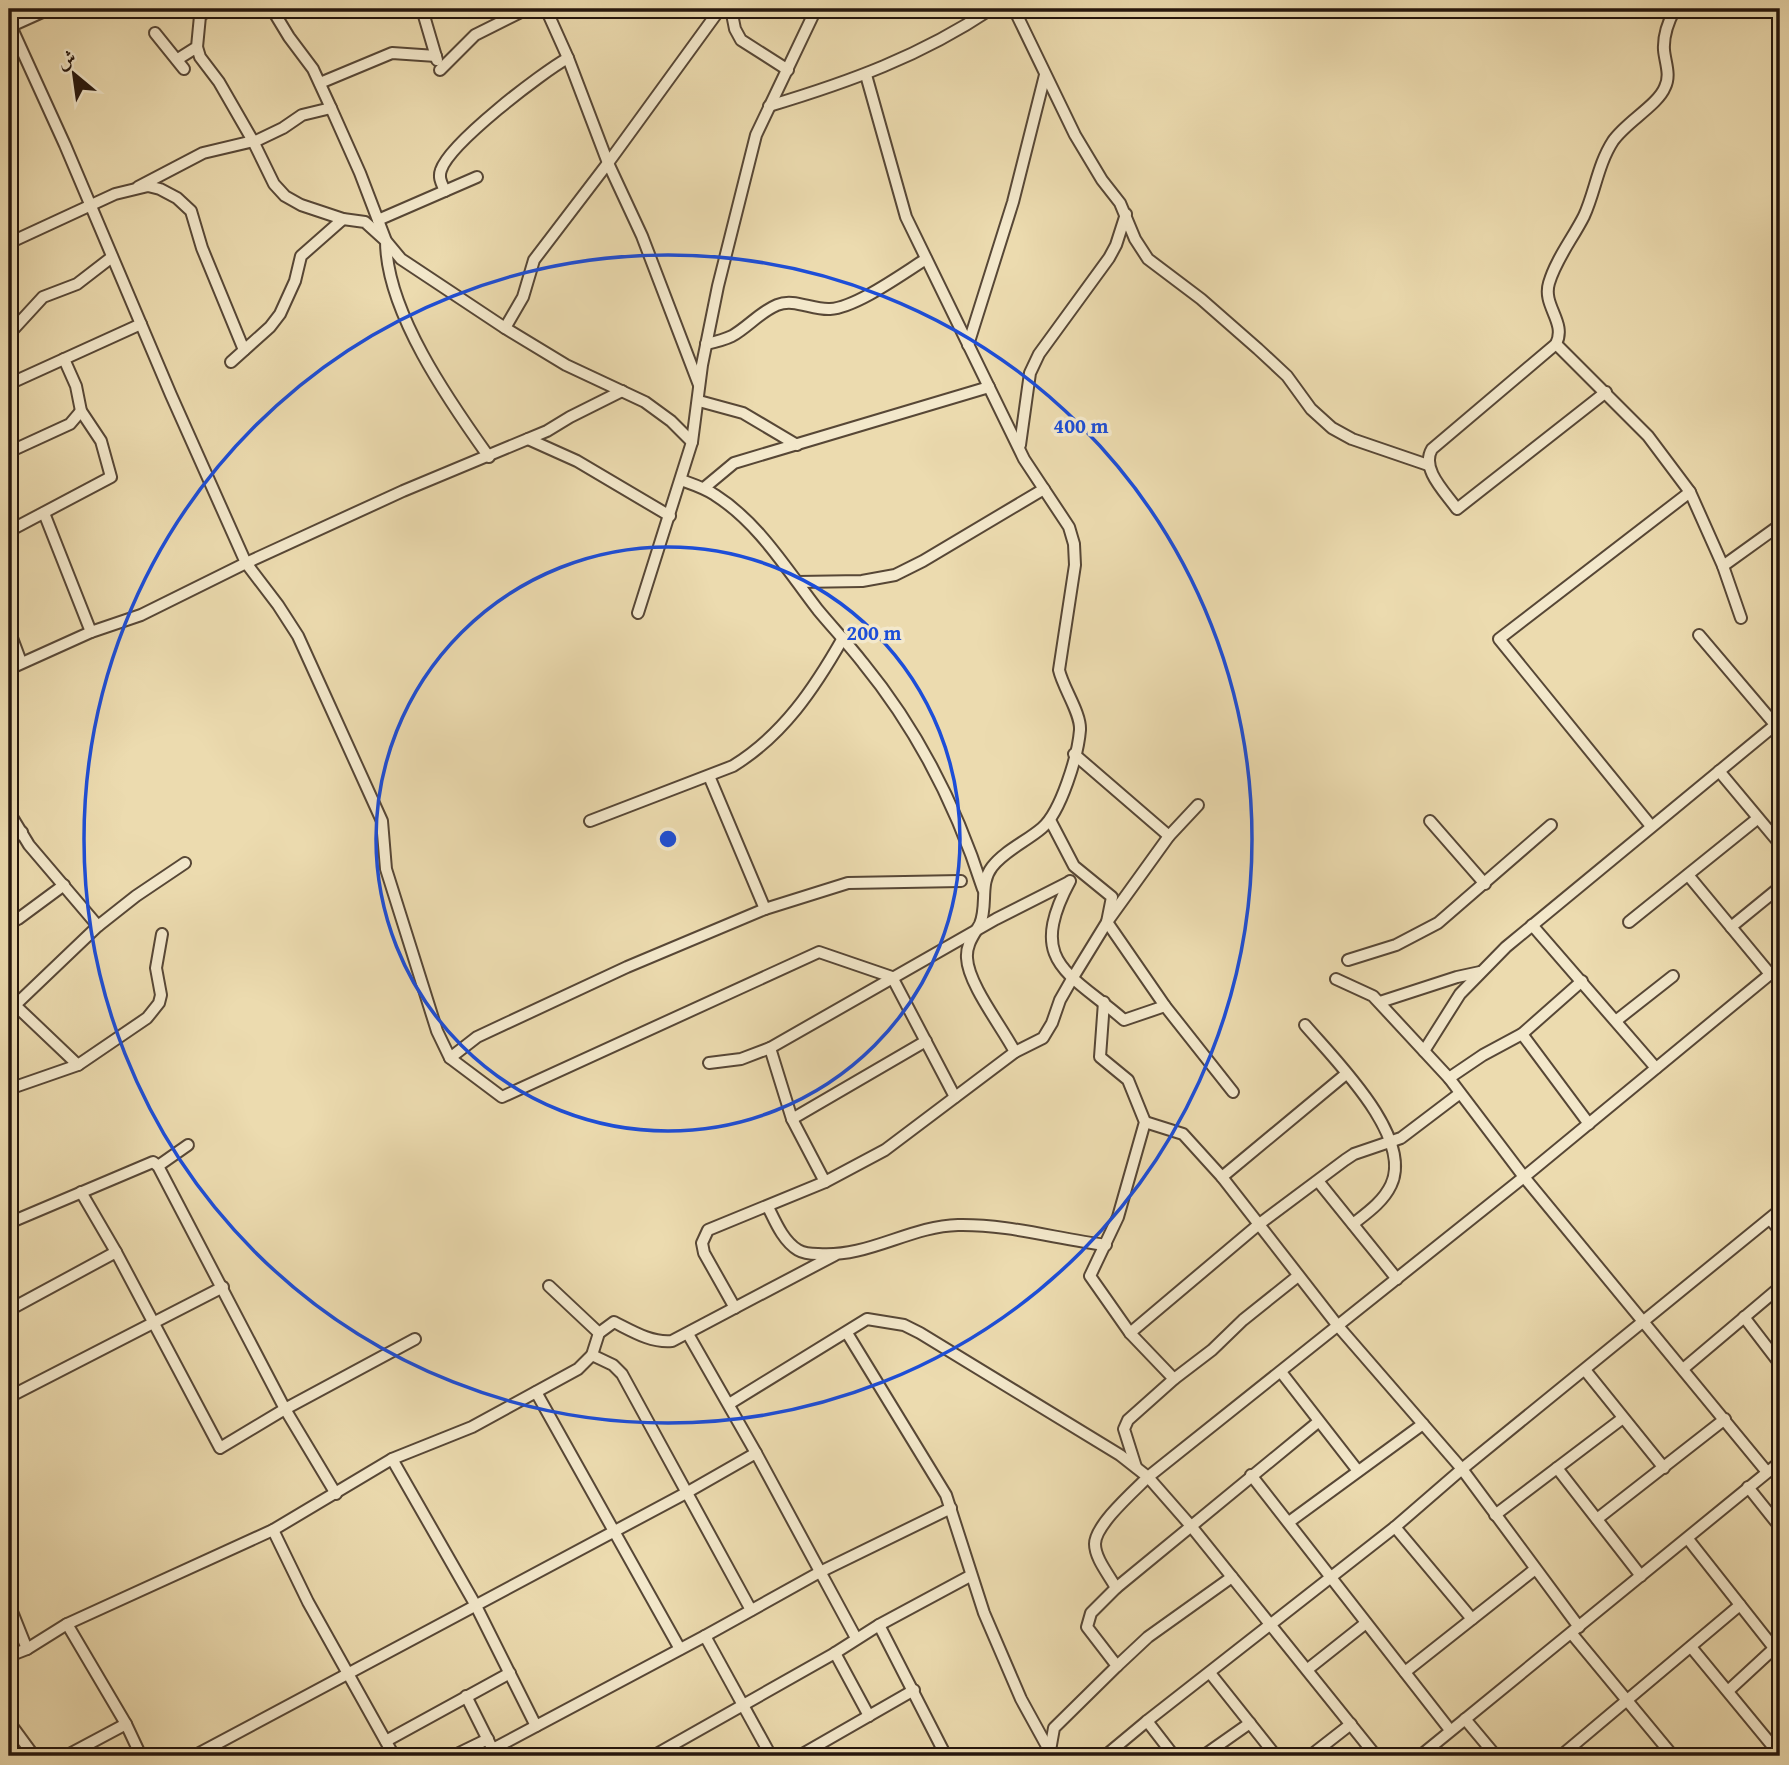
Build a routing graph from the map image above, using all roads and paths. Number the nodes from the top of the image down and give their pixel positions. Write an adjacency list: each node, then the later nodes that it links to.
1 (48, 9): 14 (street)
2 (210, 9): 16 (street)
3 (272, 9): 24 (street)
4 (422, 9): 17 (street)
5 (527, 9): 17 (street)
6 (546, 9): 18 (street)
7 (720, 9): 28 (street)
8 (732, 9): 21 (street)
9 (816, 9): 10 (street); 21 (street)
10 (838, 9)
11 (991, 9): 22 (street)
12 (1014, 9): 23 (street)
13 (1675, 9): 44 (street)
14 (9, 25): 32 (street)
15 (155, 33): 19 (street)
16 (197, 47): 19 (street); 27 (street)
17 (436, 56): 24 (street)
18 (568, 58): 28 (street); 31 (street)
19 (178, 59): 20 (street)
20 (184, 69)
21 (788, 70): 25 (street)
22 (866, 75): 25 (street); 39 (street)
23 (1045, 75): 33 (street); 45 (street)
24 (320, 83): 26 (street)
25 (769, 106): 43 (street)
26 (331, 108): 27 (street); 35 (street)
27 (253, 141): 30 (street); 34 (street)
28 (608, 163): 41 (street); 51 (street)
29 (477, 177): 31 (street)
30 (138, 187): 32 (street); 46 (street)
31 (445, 191): 35 (street)
32 (90, 207): 37 (street); 38 (street)
33 (1126, 214): 59 (street); 62 (street)
34 (343, 219): 36 (street); 46 (street)
35 (377, 220): 36 (street)
36 (386, 241): 41 (street); 61 (street)
37 (9, 243)
38 (112, 257): 40 (street); 42 (street)
39 (926, 259): 43 (street); 45 (street)
40 (141, 324): 47 (street); 71 (street)
41 (505, 328): 52 (street)
42 (9, 334)
43 (706, 344): 51 (street)
44 (1556, 344): 53 (street); 62 (street)
45 (968, 345): 50 (street)
46 (244, 350): 48 (street)
47 (64, 359): 49 (street); 55 (street)
48 (231, 362)
49 (9, 384)
50 (989, 387): 58 (street); 59 (street)
51 (700, 389): 54 (street)
52 (622, 391): 56 (street); 57 (street)
53 (1606, 392): 62 (street); 66 (street)
54 (699, 401): 57 (street); 58 (street)
55 (81, 411): 60 (street); 67 (street)
56 (528, 439): 61 (street); 68 (street)
57 (692, 442): 63 (street)
58 (797, 445): 64 (street)
59 (1020, 447): 65 (street)
60 (9, 453)
61 (489, 457): 71 (street)
62 (1428, 465)
63 (681, 480): 64 (street); 68 (street)
64 (704, 488): 73 (street)
65 (1044, 489): 73 (street); 83 (street)
66 (1690, 492): 72 (street); 93 (street)
67 (44, 513): 70 (street); 77 (street)
68 (670, 516): 74 (street)
69 (1780, 525): 72 (street)
70 (9, 531)
71 (246, 563): 77 (street); 136 (street)
72 (1723, 566): 75 (street)
73 (798, 582): 79 (street)
74 (638, 613)
75 (1741, 618)
76 (9, 630): 80 (street)
77 (91, 632): 80 (street)
78 (1699, 635): 82 (street)
79 (843, 638): 85 (street); 106 (street)
80 (21, 662): 81 (street)
81 (9, 669)
82 (1779, 725): 84 (street)
83 (1074, 754): 89 (street); 95 (street)
84 (1719, 771): 88 (street); 93 (street)
85 (709, 776): 90 (street); 107 (street)
86 (1198, 805): 95 (street)
87 (9, 813): 94 (street)
88 (1757, 819): 97 (street); 100 (street)
89 (1050, 820): 99 (street); 106 (street)
90 (590, 821)
91 (1430, 821): 103 (street)
92 (1551, 825): 103 (street)
93 (1651, 826): 111 (street)
94 (22, 832): 96 (street); 104 (street)
95 (1169, 835): 108 (street)
96 (9, 840)
97 (1780, 844)
98 (185, 863): 112 (street)
99 (1077, 870): 102 (street); 108 (street)
100 (1688, 876): 109 (street); 113 (street)
101 (961, 881): 107 (street)
102 (1069, 882): 115 (street); 122 (street)
103 (1485, 884): 116 (street)
104 (64, 885): 110 (street); 112 (street)
105 (1780, 887): 113 (street)
106 (984, 892): 115 (street)
107 (765, 909): 136 (street)
108 (1107, 922): 122 (street); 127 (street)
109 (1629, 922)
110 (9, 924)
111 (1532, 925): 118 (street); 124 (street)
112 (99, 926): 128 (street)
113 (1731, 927): 119 (street)
114 (162, 934): 138 (street)
115 (973, 934): 121 (street); 135 (street)
116 (1348, 960)
117 (1780, 966): 119 (street)
118 (1480, 972): 126 (street); 134 (street)
119 (1770, 974): 139 (street)
120 (1673, 976): 129 (street)
121 (891, 977): 132 (street); 133 (street); 136 (street)
122 (1072, 979): 125 (street); 135 (street)
123 (1336, 979): 126 (street)
124 (1582, 981): 129 (street); 131 (street)
125 (1104, 1002): 127 (street); 147 (street)
126 (1380, 1002): 134 (street)
127 (1165, 1006): 143 (street)
128 (12, 1008): 138 (street)
129 (1617, 1020): 139 (street)
130 (1305, 1025): 140 (street)
131 (1522, 1034): 141 (street); 148 (street)
132 (926, 1041): 145 (street); 146 (street)
133 (770, 1048): 137 (street); 146 (street)
134 (1424, 1051): 141 (street)
135 (1015, 1052): 145 (street)
136 (450, 1058)
137 (709, 1063)
138 (78, 1065): 142 (street)
139 (1656, 1068): 148 (street)
140 (1346, 1074): 149 (street); 152 (street)
141 (1449, 1079): 144 (street)
142 (9, 1089)
143 (1233, 1092)
144 (1459, 1094): 149 (street); 153 (street)
145 (956, 1097): 155 (street)
146 (793, 1119): 155 (street)
147 (1146, 1122): 152 (street); 164 (street)
148 (1589, 1124): 153 (street)
149 (1391, 1142): 154 (street); 161 (street)
150 (188, 1145): 151 (street)
151 (158, 1166): 156 (street); 170 (street)
152 (1222, 1177): 162 (street)
153 (1524, 1177): 168 (street); 176 (street)
154 (1318, 1181): 161 (street); 162 (street)
155 (825, 1182): 157 (street)
156 (81, 1192): 160 (street); 165 (street)
157 (768, 1206): 166 (street); 172 (street)
158 (1780, 1210): 159 (street)
159 (1770, 1219): 163 (street); 176 (street)
160 (9, 1223)
161 (1353, 1224): 168 (street)
162 (1258, 1225): 167 (street); 180 (street)
163 (1780, 1231)
164 (1106, 1245): 166 (street); 180 (street)
165 (116, 1252): 173 (street); 175 (street)
166 (835, 1255): 172 (street)
167 (1298, 1276): 177 (street); 188 (street)
168 (1397, 1279): 177 (street)
169 (549, 1286): 178 (street)
170 (223, 1287): 175 (street); 192 (street)
171 (1780, 1287): 174 (street)
172 (735, 1308): 181 (street)
173 (9, 1310)
174 (1744, 1317): 184 (street); 185 (street)
175 (152, 1322): 190 (street); 192 (street)
176 (1642, 1322): 185 (street); 186 (street)
177 (1338, 1326): 187 (street); 196 (street)
178 (599, 1333): 181 (street); 183 (street)
179 (847, 1333): 191 (street); 200 (street); 211 (street)
180 (1130, 1333): 188 (street)
181 (688, 1334): 191 (street)
182 (415, 1339): 192 (street)
183 (592, 1355): 189 (street); 209 (street)
184 (1780, 1364)
185 (1683, 1369): 194 (street)
186 (1585, 1370): 193 (street); 203 (street)
187 (1280, 1372): 195 (street); 207 (street)
188 (1174, 1379): 200 (street)
189 (536, 1392): 198 (street); 219 (street)
190 (9, 1397)
191 (729, 1404): 197 (street)
192 (285, 1409): 210 (street)
193 (1623, 1418): 201 (street); 202 (street)
194 (1725, 1419): 202 (street); 205 (street)
195 (1318, 1422): 204 (street); 206 (street)
196 (1423, 1424): 203 (street); 204 (street)
197 (756, 1453): 209 (street); 222 (street)
198 (392, 1459): 210 (street); 229 (street)
199 (1780, 1462): 205 (street)
200 (1136, 1467): 207 (street)
201 (1556, 1468): 212 (street); 213 (street)
202 (1664, 1468): 213 (street)
203 (1462, 1469): 212 (street); 216 (street)
204 (1358, 1471): 214 (street)
205 (1767, 1472): 208 (street)
206 (1251, 1475): 214 (street); 215 (street)
207 (1148, 1477): 215 (street); 227 (street)
208 (1748, 1487): 217 (street); 220 (street)
209 (686, 1493): 219 (street); 231 (street)
210 (336, 1494): 218 (street)
211 (951, 1508): 222 (street); 223 (street)
212 (1495, 1515): 221 (street)
213 (1597, 1519): 224 (street)
214 (1289, 1522): 226 (street)
215 (1191, 1526): 225 (street); 227 (street)
216 (1395, 1527): 226 (street); 232 (street)
217 (1780, 1527)
218 (273, 1530): 234 (street); 251 (street)
219 (613, 1532): 229 (street); 243 (street)
220 (1688, 1539): 224 (street); 230 (street)
221 (1534, 1570): 232 (street); 237 (street)
222 (820, 1572): 231 (street); 239 (street)
223 (970, 1576): 236 (street); 269 (street)
224 (1641, 1576): 237 (street)
225 (1232, 1577): 235 (street); 246 (street)
226 (1331, 1577): 233 (street); 235 (street)
227 (1116, 1588): 246 (street)
228 (9, 1604): 242 (street)
229 (475, 1604): 249 (street); 251 (street)
230 (1740, 1605): 240 (street); 241 (street)
231 (751, 1610): 238 (street)
232 (1472, 1619): 248 (street)
233 (1366, 1623): 247 (street); 248 (street)
234 (67, 1624): 242 (street); 262 (street)
235 (1272, 1624): 247 (street); 250 (street)
236 (878, 1625): 239 (street); 252 (street)
237 (1576, 1631): 255 (street); 258 (street)
238 (705, 1636): 243 (street); 256 (street)
239 (856, 1638): 244 (street)
240 (1777, 1645): 253 (street)
241 (1691, 1647): 253 (street); 255 (street)
242 (27, 1649): 245 (street)
243 (680, 1649): 264 (street)
244 (835, 1653): 256 (street); 257 (street)
245 (9, 1656)
246 (1117, 1666): 269 (street)
247 (1308, 1669): 263 (street)
248 (1405, 1672): 265 (street)
249 (510, 1673): 254 (street); 264 (street)
250 (1210, 1673): 259 (street); 261 (street)
251 (348, 1674): 266 (street); 274 (street)
252 (914, 1690): 257 (street); 280 (street)
253 (1728, 1691): 270 (street)
254 (467, 1696): 266 (street); 267 (street)
255 (1627, 1699): 289 (street); 290 (street)
256 (742, 1705): 268 (street); 278 (street)
257 (869, 1716): 279 (street)
258 (1465, 1719): 265 (street); 288 (street)
259 (1147, 1721): 281 (street); 282 (street)
260 (9, 1722): 271 (street)
261 (1250, 1723): 283 (street); 284 (street)
262 (126, 1724): 272 (street); 273 (street)
263 (1351, 1724): 285 (street); 286 (street)
264 (536, 1726): 267 (street)
265 (1450, 1730): 287 (street)
266 (386, 1741): 275 (street)
267 (492, 1748): 276 (street)
268 (668, 1753): 277 (street)
269 (1049, 1753)
270 (1779, 1755)
271 (34, 1756)
272 (66, 1756)
273 (141, 1756)
274 (194, 1756)
275 (394, 1756)
276 (453, 1756)
277 (653, 1756)
278 (771, 1756)
279 (799, 1756)
280 (946, 1756)
281 (1105, 1756)
282 (1174, 1756)
283 (1203, 1756)
284 (1276, 1756)
285 (1310, 1756)
286 (1376, 1756)
287 (1420, 1756)
288 (1496, 1756)
289 (1562, 1756)
290 (1673, 1756)

